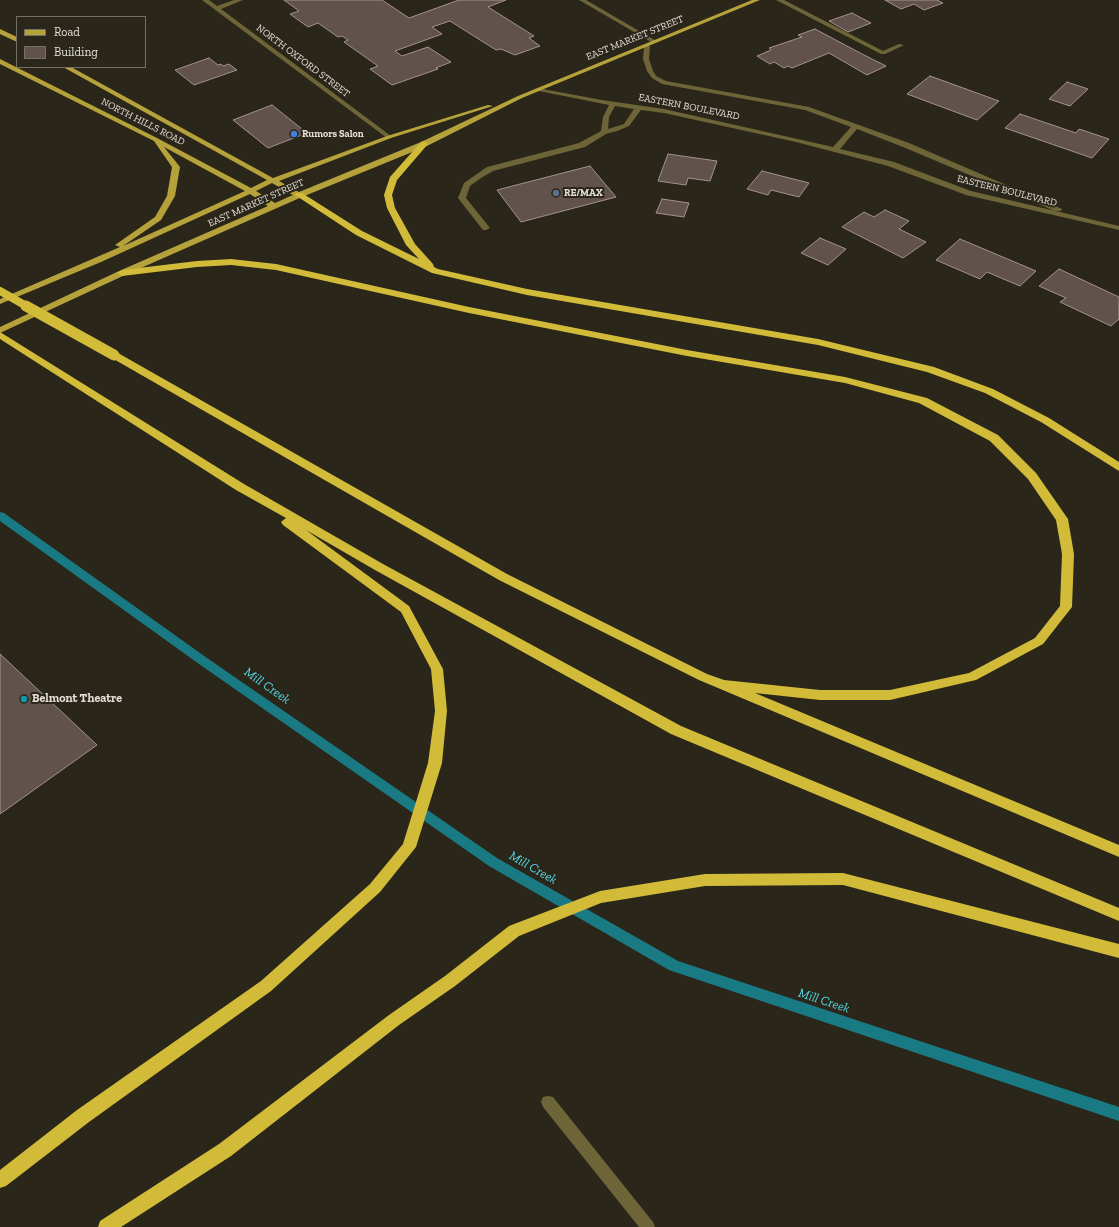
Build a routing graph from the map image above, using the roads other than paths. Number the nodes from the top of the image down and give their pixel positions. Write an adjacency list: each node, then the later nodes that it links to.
1 (204, 0): 6 (street, NORTH OXFORD STREET)
2 (240, 0): 6 (street)
3 (582, 0): 9 (street)
4 (757, 0): 9 (main road, EAST MARKET STREET)
5 (779, 0): 10 (street)
6 (216, 8): 20 (street, NORTH OXFORD STREET)
7 (0, 31): 8 (main road)
8 (16, 39)
9 (655, 42): 11 (main road, EAST MARKET STREET)
10 (901, 45)
11 (647, 46): 14 (main road, EAST MARKET STREET); 18 (street, EASTERN BOULEVARD)
12 (0, 61): 21 (main road, NORTH HILLS ROAD)
13 (68, 68): 24 (main road, NORTH HILLS ROAD)
14 (539, 89): 15 (main road, EAST MARKET STREET); 16 (street, EASTERN BOULEVARD)
15 (520, 97): 20 (main road, EAST MARKET STREET); 22 (main road, EAST MARKET STREET)
16 (613, 104): 17 (street, EASTERN BOULEVARD); 19 (street)
17 (639, 107): 19 (street); 23 (street, EASTERN BOULEVARD)
18 (856, 126): 23 (street); 28 (street, EASTERN BOULEVARD)
19 (604, 132): 29 (street)
20 (389, 137): 24 (main road, EAST MARKET STREET)
21 (155, 138): 25 (main road, NORTH HILLS ROAD); 31 (main road)
22 (424, 144): 26 (main road, EAST MARKET STREET); 32 (highway)
23 (835, 150): 28 (street, EASTERN BOULEVARD)
24 (274, 180): 25 (main road, EAST MARKET STREET); 26 (main road, NORTH HILLS ROAD)
25 (251, 191): 27 (main road, NORTH HILLS ROAD); 31 (main road, EAST MARKET STREET)
26 (299, 195): 27 (main road, EAST MARKET STREET); 32 (highway)
27 (274, 206): 33 (main road, EAST MARKET STREET)
28 (1083, 220): 30 (street, EASTERN BOULEVARD)
29 (486, 228)
30 (1119, 228)
31 (98, 260): 35 (main road, EAST MARKET STREET)
32 (435, 271): 38 (highway)
33 (122, 273): 36 (main road, EAST MARKET STREET); 40 (highway)
34 (0, 291): 40 (highway, bridge)
35 (0, 302)
36 (0, 330)
37 (0, 335): 39 (highway)
38 (1119, 467)
39 (240, 487): 42 (highway); 45 (highway)
40 (720, 685): 41 (highway)
41 (1119, 851)
42 (1119, 915)
43 (1119, 951): 46 (highway)
44 (548, 1102): 47 (street)
45 (0, 1180)
46 (106, 1227)
47 (648, 1227)

